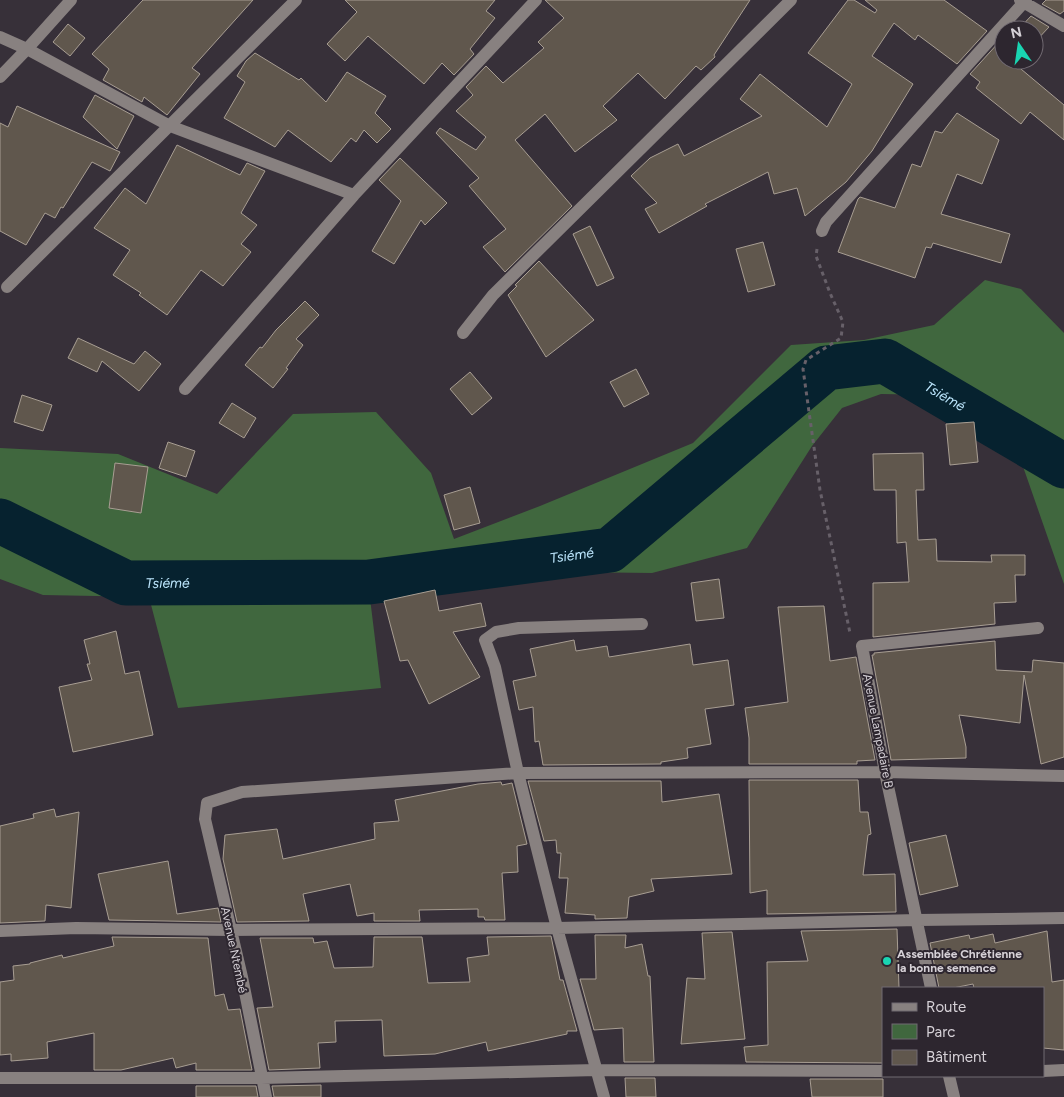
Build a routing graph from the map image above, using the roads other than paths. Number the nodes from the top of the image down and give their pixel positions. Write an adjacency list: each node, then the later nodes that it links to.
1 (71, 0): 8 (street)
2 (296, 0): 10 (street)
3 (536, 0): 11 (street)
4 (791, 0): 14 (street)
5 (1023, 1): 6 (street); 12 (street)
6 (1064, 26)
7 (0, 37): 8 (street)
8 (27, 49): 9 (street); 10 (street)
9 (0, 77)
10 (170, 126): 11 (street); 13 (street)
11 (354, 195): 15 (street)
12 (822, 231)
13 (7, 287)
14 (463, 333)
15 (185, 389)
16 (642, 624): 19 (street)
17 (1038, 628): 18 (street, Avenue Lampadaire B)
18 (885, 772): 19 (street); 20 (street); 22 (street, Avenue Lampadaire B)
19 (518, 773): 23 (street); 24 (street, Avenue Ntembé)
20 (1064, 776)
21 (1064, 918): 22 (street)
22 (918, 920): 23 (street); 26 (street, Avenue Lampadaire B)
23 (557, 928): 24 (street); 27 (street)
24 (230, 930): 25 (street); 33 (street, Avenue Ntembé)
25 (0, 931)
26 (931, 987)
27 (597, 1070): 29 (street); 33 (street); 35 (street)
28 (1064, 1070): 30 (street)
29 (882, 1071)
30 (1044, 1071)
31 (949, 1077): 36 (street)
32 (0, 1078): 33 (street)
33 (262, 1078): 34 (street, Avenue Ntembé)
34 (266, 1097)
35 (604, 1097)
36 (954, 1097)

